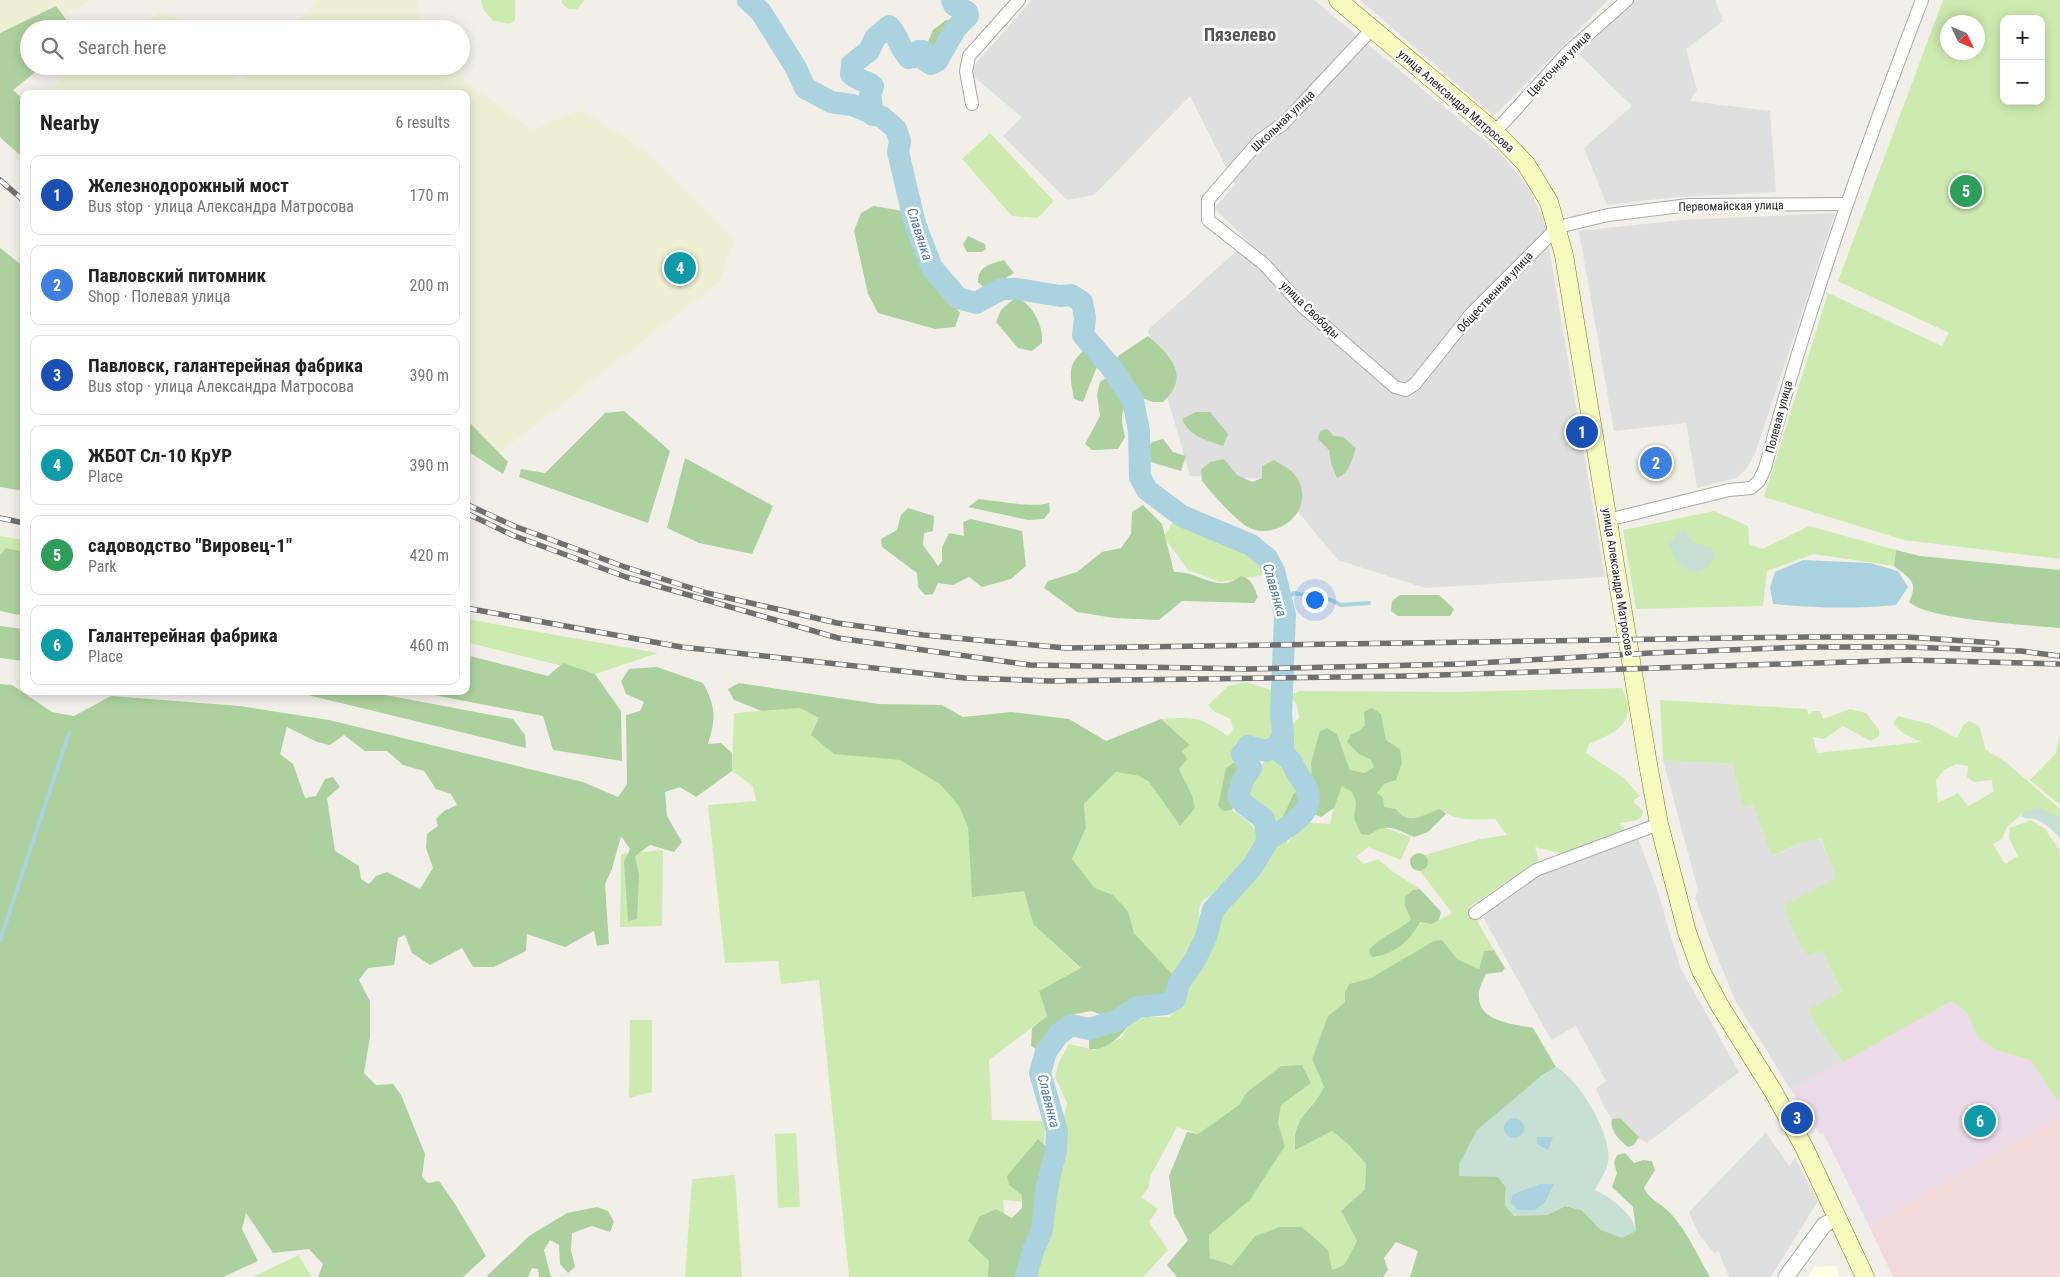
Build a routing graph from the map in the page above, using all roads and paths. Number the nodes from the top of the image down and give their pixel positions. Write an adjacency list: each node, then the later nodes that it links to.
1 (1019, 0): 6 (street)
2 (1627, 0): 7 (street, Цветочная улица)
3 (1922, 0): 8 (street, Полевая улица)
4 (1344, 2): 5 (main road, улица Александра Матросова)
5 (1372, 29): 7 (main road, улица Александра Матросова); 9 (street, Школьная улица)
6 (972, 104)
7 (1495, 132): 10 (main road, улица Александра Матросова)
8 (1846, 204): 10 (street, Первомайская улица); 12 (street, Полевая улица)
9 (1208, 220): 11 (street, улица Свободы)
10 (1558, 226): 11 (street, Общественная улица); 12 (main road, улица Александра Матросова)
11 (1415, 384)
12 (1608, 520): 13 (main road, улица Александра Матросова)
13 (1659, 824): 14 (street); 15 (main road, улица Александра Матросова)
14 (1475, 913)
15 (1838, 1217): 16 (street); 17 (main road, улица Александра Матросова)
16 (1786, 1277)
17 (1865, 1277)

